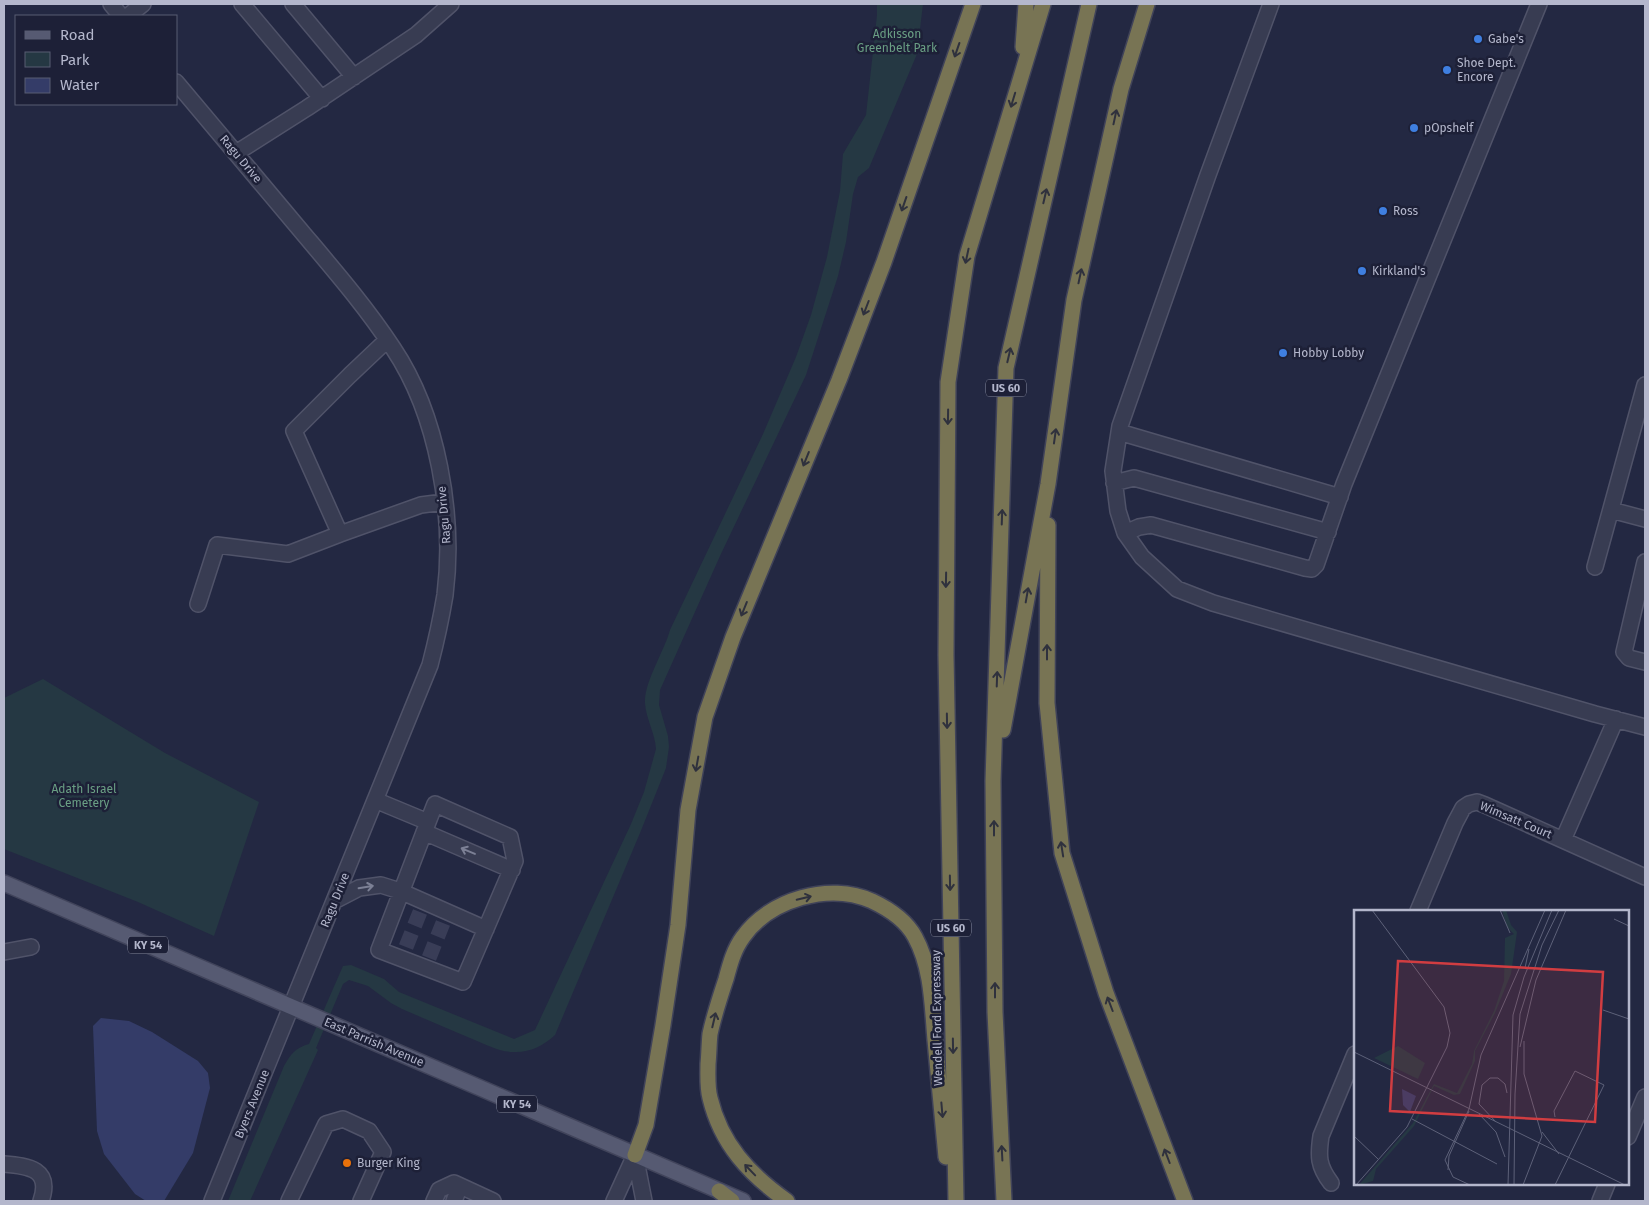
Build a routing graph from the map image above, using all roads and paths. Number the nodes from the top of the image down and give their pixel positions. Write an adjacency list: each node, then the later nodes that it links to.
1 (111, 4): 13 (street)
2 (142, 4): 14 (street)
3 (242, 4): 18 (street)
4 (293, 4): 16 (street)
5 (451, 4): 16 (street)
6 (972, 4): 55 (highway, one-way to 55)
7 (1026, 4): 15 (highway)
8 (1043, 4): 15 (highway, US 60)
9 (1089, 4): 38 (highway, US 60, one-way to 9)
10 (1147, 4): 24 (highway, one-way to 10)
11 (1271, 4): 22 (street)
12 (1540, 4): 25 (street)
13 (120, 15)
14 (129, 15)
15 (1021, 71): 73 (highway, Wendell Ford Expressway / US 60, one-way to 73)
16 (354, 77): 18 (street)
17 (178, 84): 19 (street, Ragu Drive)
18 (322, 99): 19 (street)
19 (236, 153): 20 (street, Ragu Drive)
20 (387, 340): 26 (street, Ragu Drive); 31 (street)
21 (1645, 384): 27 (street)
22 (1119, 432): 23 (street); 25 (street)
23 (1114, 483): 29 (street); 30 (street)
24 (1048, 484): 38 (highway, one-way to 24); 75 (highway, one-way to 24)
25 (1340, 497): 29 (street)
26 (444, 502): 31 (street); 39 (street, Ragu Drive)
27 (1611, 510): 28 (street); 33 (street)
28 (1645, 519)
29 (1328, 532): 30 (street)
30 (1126, 533): 36 (street)
31 (340, 534): 34 (street)
32 (1645, 562): 35 (street)
33 (1595, 567)
34 (198, 604)
35 (1645, 662)
36 (1616, 719): 37 (street); 41 (street)
37 (1645, 727)
38 (994, 780): 74 (highway, US 60, one-way to 38)
39 (375, 800): 40 (street); 46 (street, Ragu Drive)
40 (426, 827): 42 (street, one-way to 40); 42 (street); 45 (street)
41 (1563, 840): 43 (street, Wimsatt Court); 47 (street, Wimsatt Court)
42 (512, 870): 48 (street)
43 (1645, 877)
44 (4, 883): 51 (main road, East Parrish Avenue / KY 54)
45 (400, 891): 46 (street, one-way to 45); 48 (street); 48 (street)
46 (334, 901): 51 (street, Ragu Drive)
47 (1418, 910)
48 (486, 929)
49 (31, 947): 50 (street)
50 (4, 952)
51 (292, 1007): 55 (main road, East Parrish Avenue / KY 54); 62 (street, Byers Avenue)
52 (1354, 1056): 57 (street)
53 (1645, 1097): 54 (street)
54 (1629, 1135)
55 (635, 1155): 59 (main road, East Parrish Avenue / KY 54); 67 (street); 68 (street)
56 (4, 1164): 61 (street)
57 (1331, 1183)
58 (1607, 1185): 76 (street)
59 (719, 1191): 69 (highway); 70 (main road, East Parrish Avenue / KY 54)
60 (477, 1197): 65 (street); 66 (street)
61 (41, 1201)
62 (212, 1201)
63 (290, 1201): 64 (street)
64 (361, 1201)
65 (434, 1201)
66 (454, 1201)
67 (614, 1201)
68 (644, 1201)
69 (732, 1201)
70 (743, 1201)
71 (787, 1201): 72 (highway, one-way to 72)
72 (950, 1201)
73 (956, 1201)
74 (1004, 1201)
75 (1185, 1201)
76 (1600, 1201)

